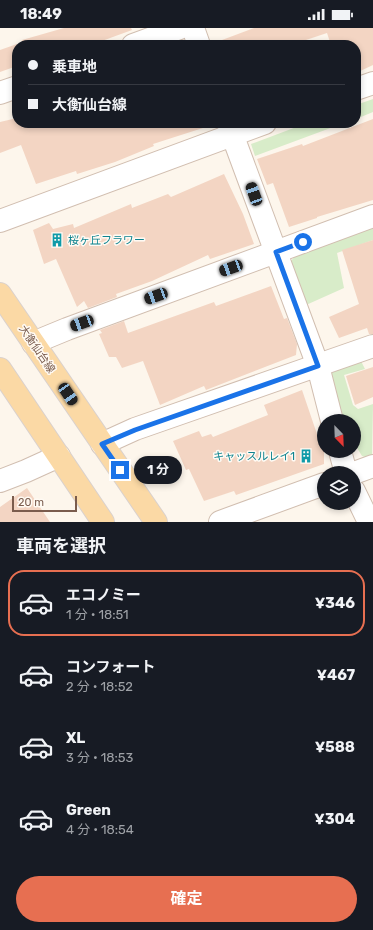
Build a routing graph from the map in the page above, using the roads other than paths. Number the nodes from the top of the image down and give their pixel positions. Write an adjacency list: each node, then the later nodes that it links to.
1 (180, 28): 3 (street)
2 (193, 28): 4 (street)
3 (147, 40)
4 (197, 40)
5 (373, 83): 6 (street)
6 (361, 87)
7 (12, 89): 8 (street)
8 (0, 93)
9 (230, 129): 11 (street); 12 (street)
10 (373, 216): 12 (street)
11 (0, 221)
12 (276, 252): 14 (street); 16 (street)
13 (0, 294): 14 (main road, 大衡仙台線)
14 (33, 343): 19 (main road, 大衡仙台線)
15 (373, 346): 16 (street)
16 (318, 366): 18 (street); 19 (street)
17 (0, 369): 20 (main road)
18 (330, 414)
19 (102, 444): 27 (main road, 大衡仙台線)
20 (59, 456): 23 (street); 26 (main road)
21 (373, 466): 22 (street)
22 (361, 470)
23 (0, 481)
24 (317, 487): 28 (street)
25 (361, 505): 29 (street)
26 (103, 522)
27 (156, 522)
28 (220, 522)
29 (369, 522)

